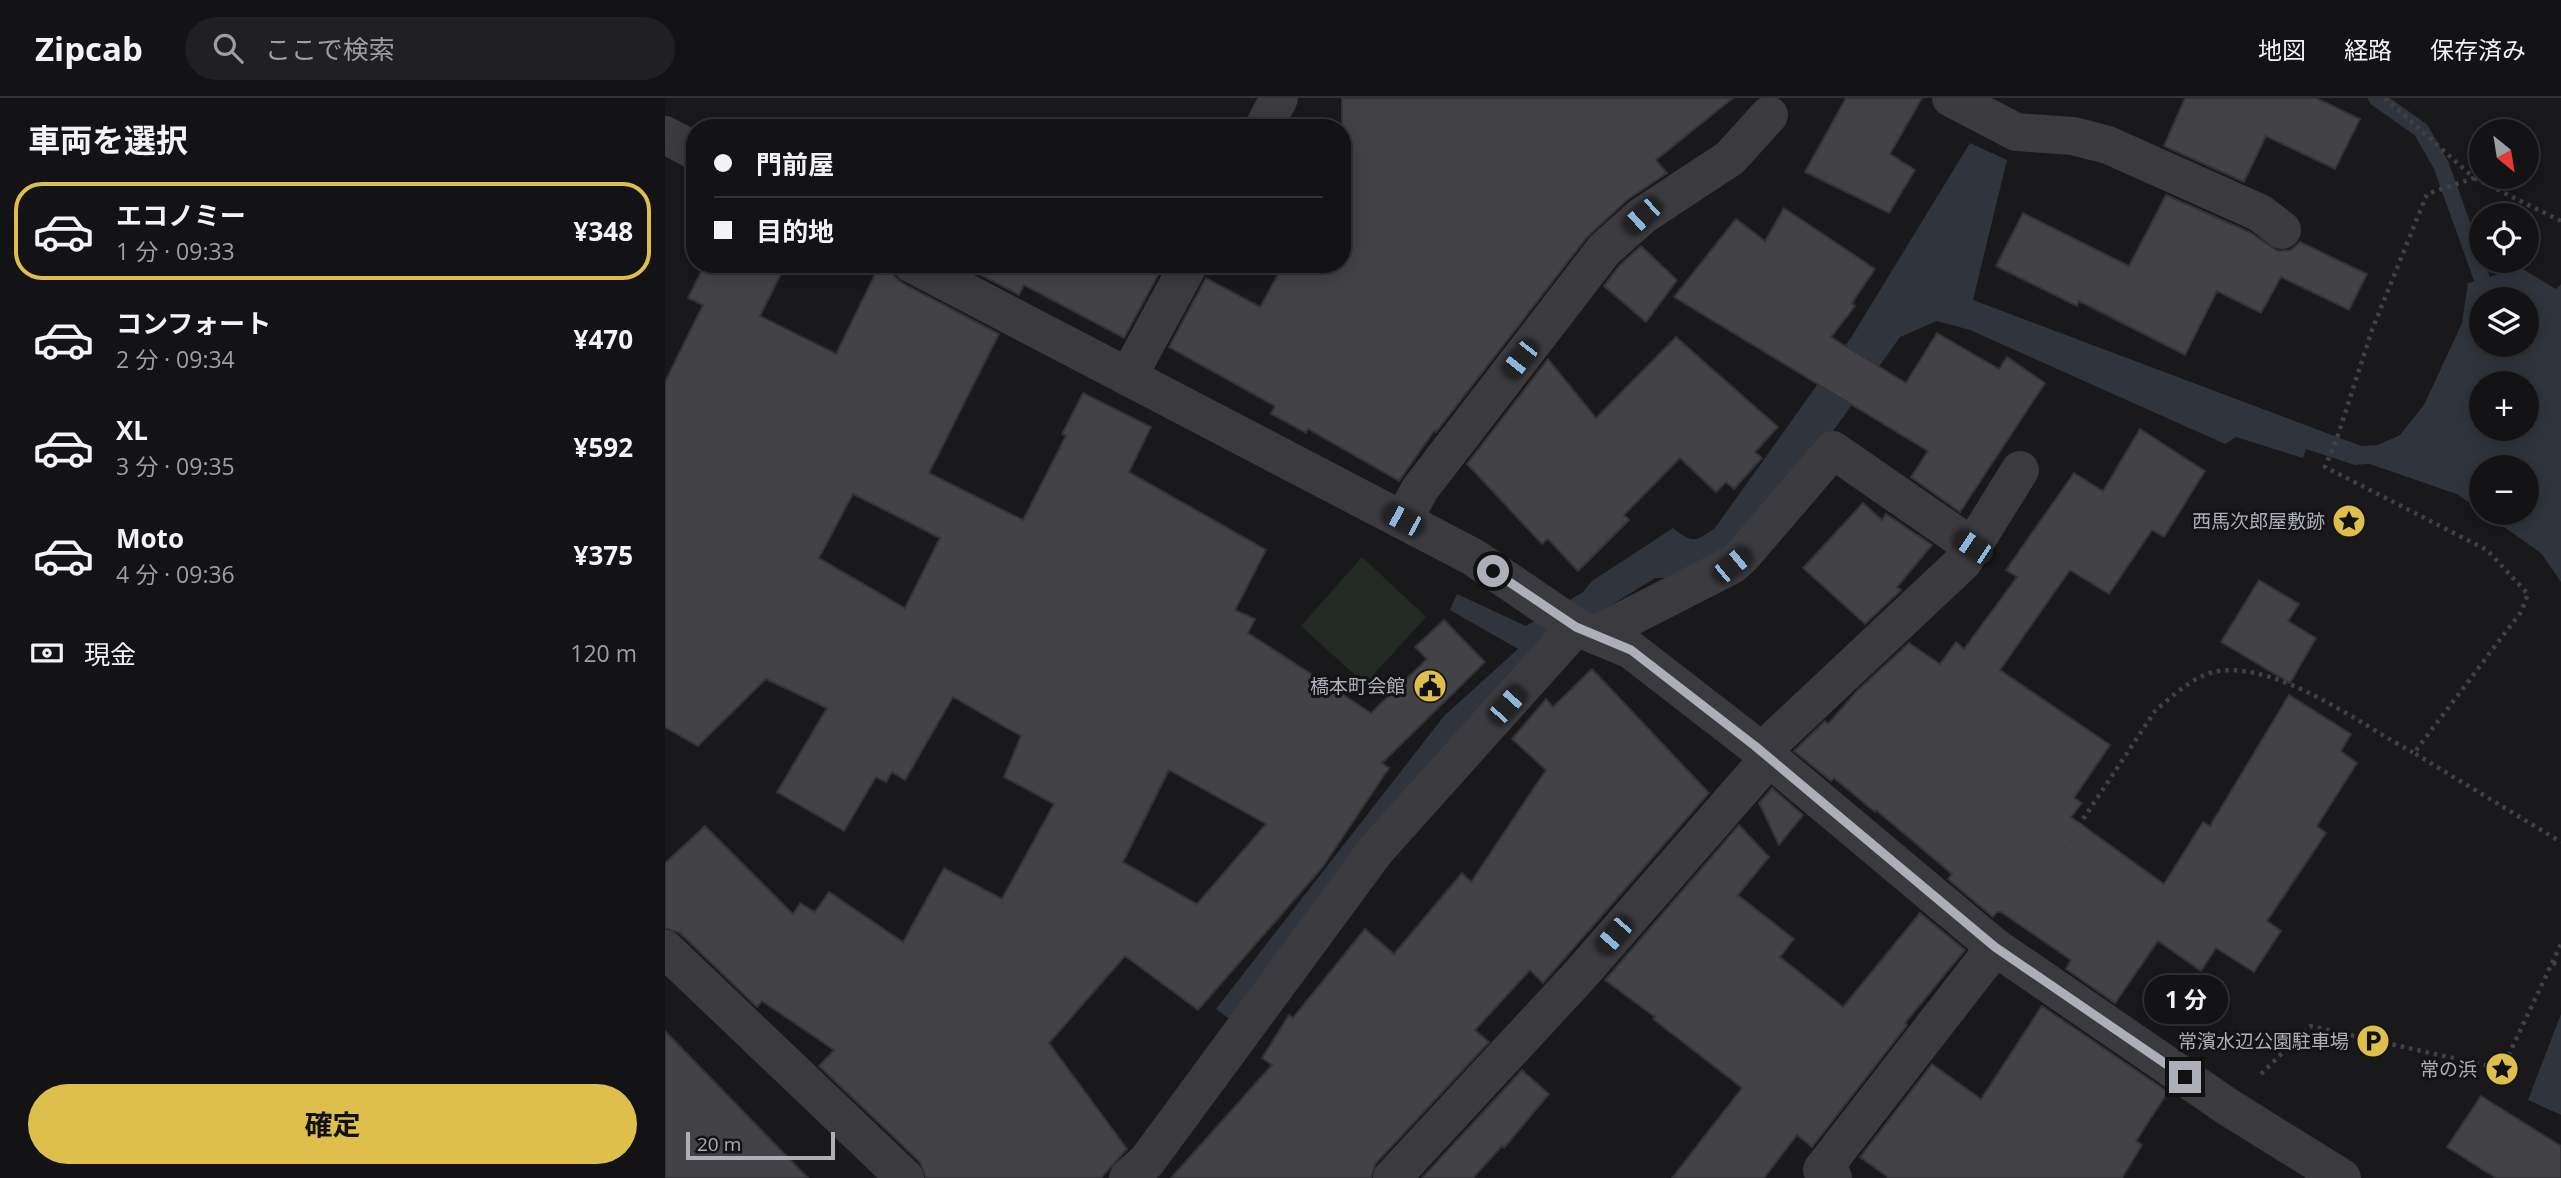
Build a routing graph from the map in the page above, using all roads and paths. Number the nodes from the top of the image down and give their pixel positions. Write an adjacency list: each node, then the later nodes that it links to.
1 (1279, 98): 5 (street)
2 (1951, 98): 12 (street)
3 (2385, 98): 8 (path)
4 (1769, 115): 17 (street)
5 (1268, 119)
6 (665, 135): 7 (street)
7 (686, 146)
8 (2469, 174)
9 (2469, 180): 20 (path)
10 (2496, 189): 11 (path)
11 (2561, 221)
12 (2282, 230)
13 (929, 273): 15 (street)
14 (1184, 273): 15 (street)
15 (1128, 377): 17 (street)
16 (2020, 470): 18 (street)
17 (1403, 520): 19 (street)
18 (1973, 547): 19 (street); 21 (street)
19 (1585, 631): 21 (street); 31 (street)
20 (2414, 753): 22 (path); 24 (path)
21 (1765, 755): 24 (street); 32 (street)
22 (2561, 842)
23 (2561, 944): 26 (path)
24 (1995, 947): 28 (street); 29 (street)
25 (665, 949): 30 (street)
26 (2553, 963): 27 (path); 28 (path)
27 (2561, 965)
28 (2228, 1107): 33 (street)
29 (1824, 1175)
30 (903, 1177)
31 (1128, 1178)
32 (1392, 1178)
33 (2341, 1178)

